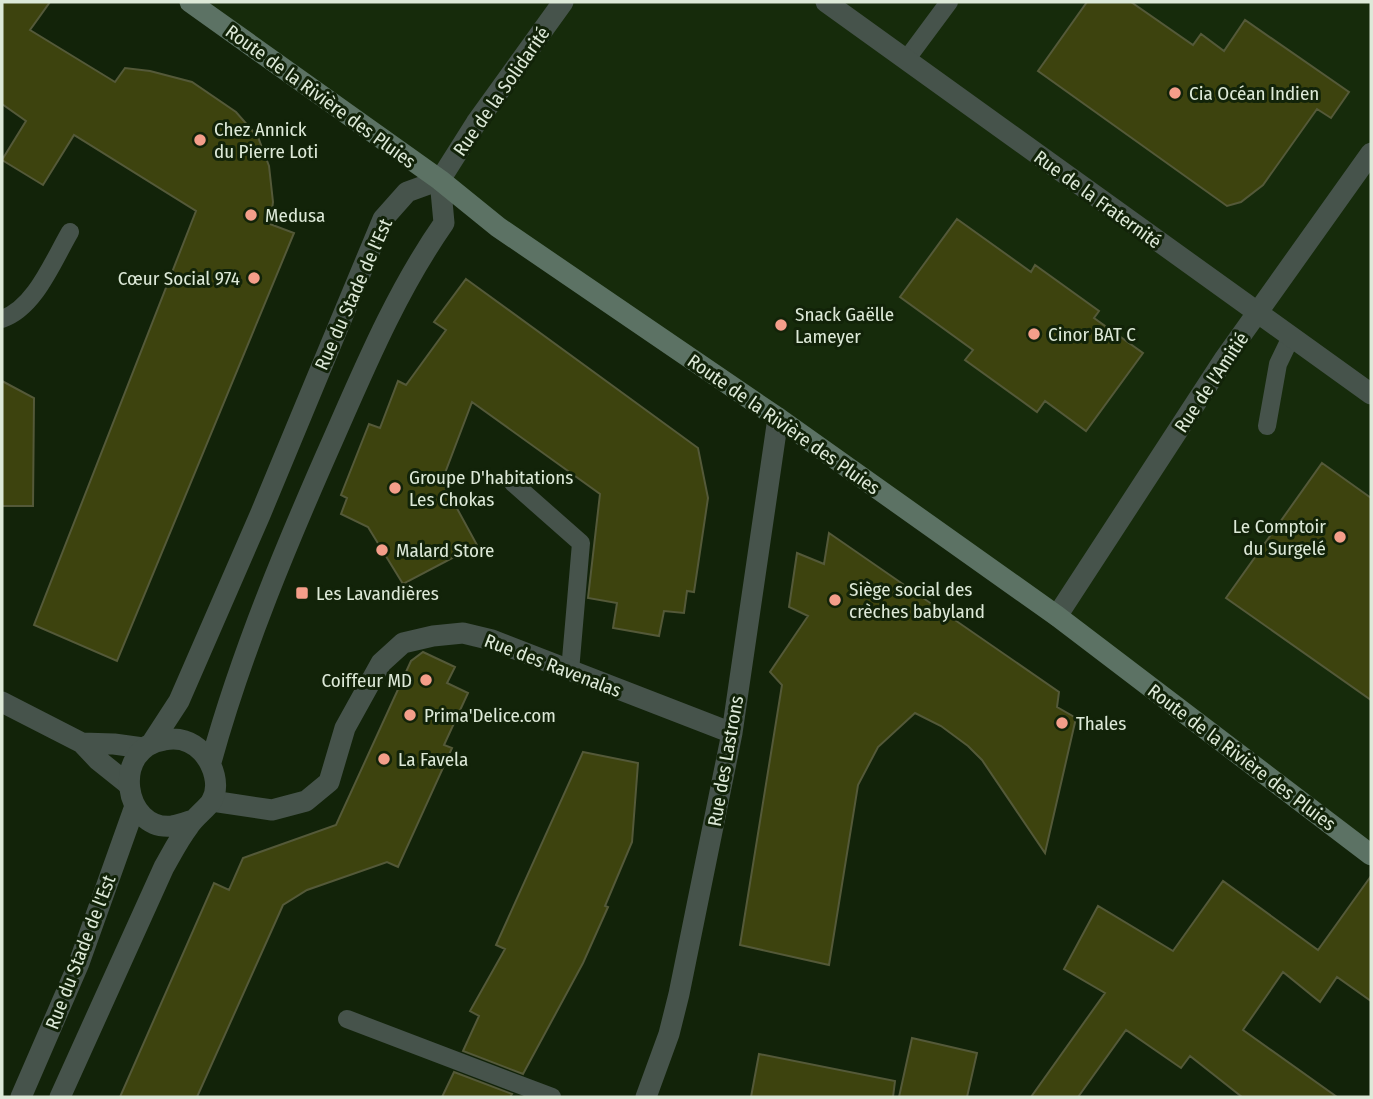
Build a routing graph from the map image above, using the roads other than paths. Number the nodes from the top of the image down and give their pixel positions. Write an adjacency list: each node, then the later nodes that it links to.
1 (190, 2): 7 (main road, Route de la Rivière des Pluies)
2 (564, 2): 7 (street, Rue de la Solidarité)
3 (826, 2): 5 (street, Rue de la Fraternité)
4 (941, 4): 5 (lane)
5 (906, 60): 9 (street, Rue de la Fraternité)
6 (1371, 153): 9 (street, Rue de l'Amitié)
7 (440, 180): 13 (main road, Route de la Rivière des Pluies); 21 (street, Rue du Stade de l'Est); 22 (street)
8 (70, 232): 10 (lane)
9 (1258, 314): 11 (street, Rue de la Fraternité); 16 (street, Rue de l'Amitié)
10 (2, 319)
11 (1292, 337): 12 (street, Rue de la Fraternité); 14 (lane)
12 (1371, 394)
13 (778, 418): 16 (main road, Route de la Rivière des Pluies); 19 (street, Rue des Lastrons)
14 (1267, 426)
15 (513, 483): 17 (lane)
16 (1056, 616): 27 (main road, Route de la Rivière des Pluies)
17 (570, 671): 19 (street, Rue des Ravenalas); 24 (street, Rue des Ravenalas)
18 (2, 702): 20 (street)
19 (732, 733): 32 (street, Rue des Lastrons)
20 (82, 743): 21 (street); 23 (street)
21 (148, 745): 22 (street); 23 (street)
22 (211, 762): 24 (street)
23 (128, 784): 25 (street)
24 (212, 800): 26 (street)
25 (135, 806): 26 (street); 29 (street, Rue du Stade de l'Est)
26 (193, 820): 30 (street, Rue du Stade de l'Est)
27 (1371, 855)
28 (347, 1018): 31 (lane)
29 (21, 1097)
30 (60, 1097)
31 (552, 1097)
32 (646, 1097)

